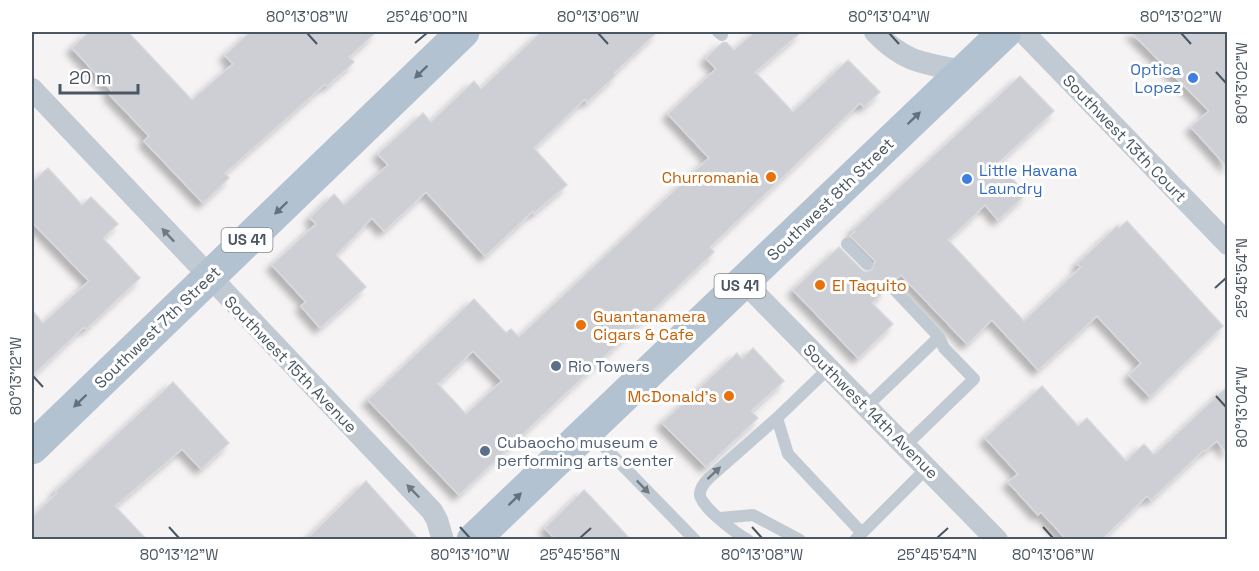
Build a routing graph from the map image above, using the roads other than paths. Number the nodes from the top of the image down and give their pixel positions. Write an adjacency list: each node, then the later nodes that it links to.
1 (463, 32): 10 (main road, Southwest 7th Street / US 41, one-way to 10)
2 (875, 32): 5 (street)
3 (1005, 32): 5 (main road, Southwest 8th Street / US 41)
4 (1023, 32): 8 (street, Southwest 13th Court)
5 (964, 70): 11 (main road, Southwest 8th Street / US 41, one-way to 5)
6 (32, 88): 10 (street, Southwest 15th Avenue, one-way to 6)
7 (847, 244): 9 (lane)
8 (1227, 244)
9 (867, 264)
10 (208, 277): 19 (main road, Southwest 7th Street / US 41, one-way to 19); 23 (street, Southwest 15th Avenue, one-way to 10)
11 (744, 282): 14 (street, Southwest 14th Avenue); 17 (main road, Southwest 8th Street / US 41)
12 (890, 285): 13 (lane)
13 (939, 337): 15 (lane); 18 (lane)
14 (828, 369): 15 (street, Southwest 14th Avenue); 16 (lane)
15 (866, 406): 18 (street, Southwest 14th Avenue)
16 (777, 418): 21 (lane, one-way to 16); 22 (lane)
17 (588, 430): 24 (main road, Southwest 8th Street / US 41, one-way to 17); 25 (lane, one-way to 25)
18 (905, 446): 20 (street, Southwest 14th Avenue)
19 (32, 448)
20 (927, 468): 22 (lane); 28 (street, Southwest 14th Avenue)
21 (720, 518): 26 (lane); 27 (lane)
22 (859, 536)
23 (443, 540)
24 (473, 540)
25 (694, 540)
26 (748, 540)
27 (800, 540)
28 (997, 540)

